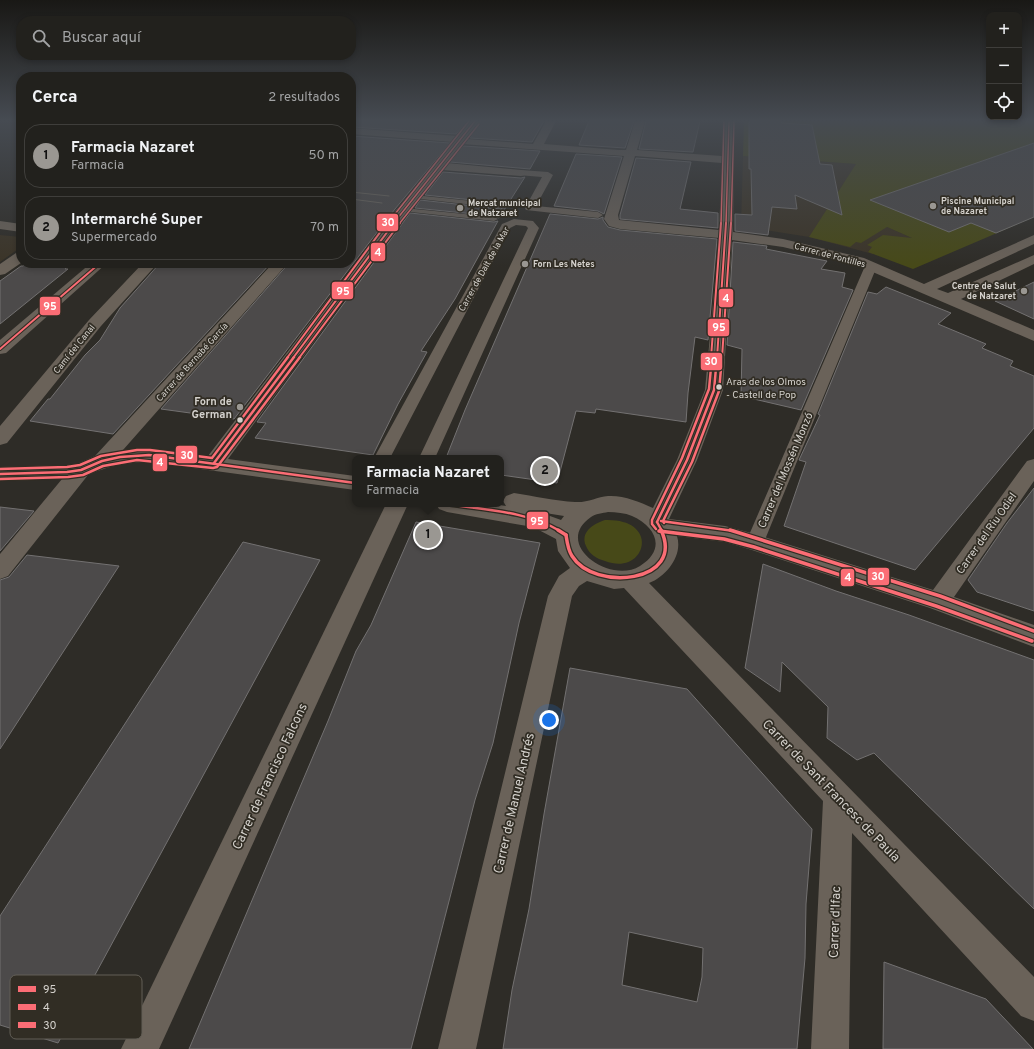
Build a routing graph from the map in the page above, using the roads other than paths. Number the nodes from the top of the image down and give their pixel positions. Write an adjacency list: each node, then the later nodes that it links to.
1 (435, 170): 6 (street)
2 (485, 170): 5 (street)
3 (625, 170): 15 (street, Carrer de Fontilles)
4 (727, 170): 15 (street)
5 (521, 173): 9 (street)
6 (414, 197): 7 (lane); 8 (street)
7 (501, 206)
8 (404, 210): 12 (lane); 18 (street)
9 (598, 214)
10 (0, 217): 11 (street)
11 (16, 219)
12 (494, 219)
13 (0, 224): 14 (street)
14 (16, 227)
15 (726, 235): 21 (street, Carrer de Fontilles); 43 (street)
16 (1034, 239): 26 (street)
17 (356, 254): 18 (street)
18 (370, 255): 34 (street)
19 (1034, 259): 27 (street)
20 (16, 260): 25 (street)
21 (871, 266): 26 (street, Carrer de Fontilles); 45 (street, Carrer del Mossén Monzó)
22 (94, 268): 29 (street)
23 (146, 268): 30 (street, Camí del Canal)
24 (277, 268): 33 (street, Carrer de Bernabé García)
25 (0, 271)
26 (925, 289): 27 (street, Carrer de Fontilles)
27 (948, 299): 28 (street, Carrer de Fontilles)
28 (1034, 336)
29 (0, 349)
30 (0, 439)
31 (384, 455): 32 (street, Carrer de Dalt de la Mar)
32 (428, 455)
33 (102, 461): 34 (street); 36 (street)
34 (214, 463): 38 (street)
35 (1034, 466): 49 (street, Carrer del Riu Odiel)
36 (81, 470): 37 (street); 46 (street)
37 (0, 474)
38 (352, 483)
39 (504, 499): 42 (street)
40 (396, 507): 53 (street, Carrer de Francisco Falcons)
41 (465, 507): 44 (street)
42 (586, 510): 43 (street); 44 (street)
43 (658, 524): 45 (street); 48 (street)
44 (566, 535): 47 (street)
45 (755, 542): 49 (street)
46 (0, 570)
47 (588, 571): 48 (street); 54 (street, Carrer de Manuel Andrés)
48 (630, 579): 51 (street, Carrer de Sant Francesc de Paula)
49 (938, 601): 50 (street)
50 (1034, 636)
51 (838, 796): 52 (street, Carrer de Sant Francesc de Paula); 55 (street, Carrer d'Ifac)
52 (1034, 1003)
53 (140, 1049)
54 (457, 1049)
55 (830, 1049)

